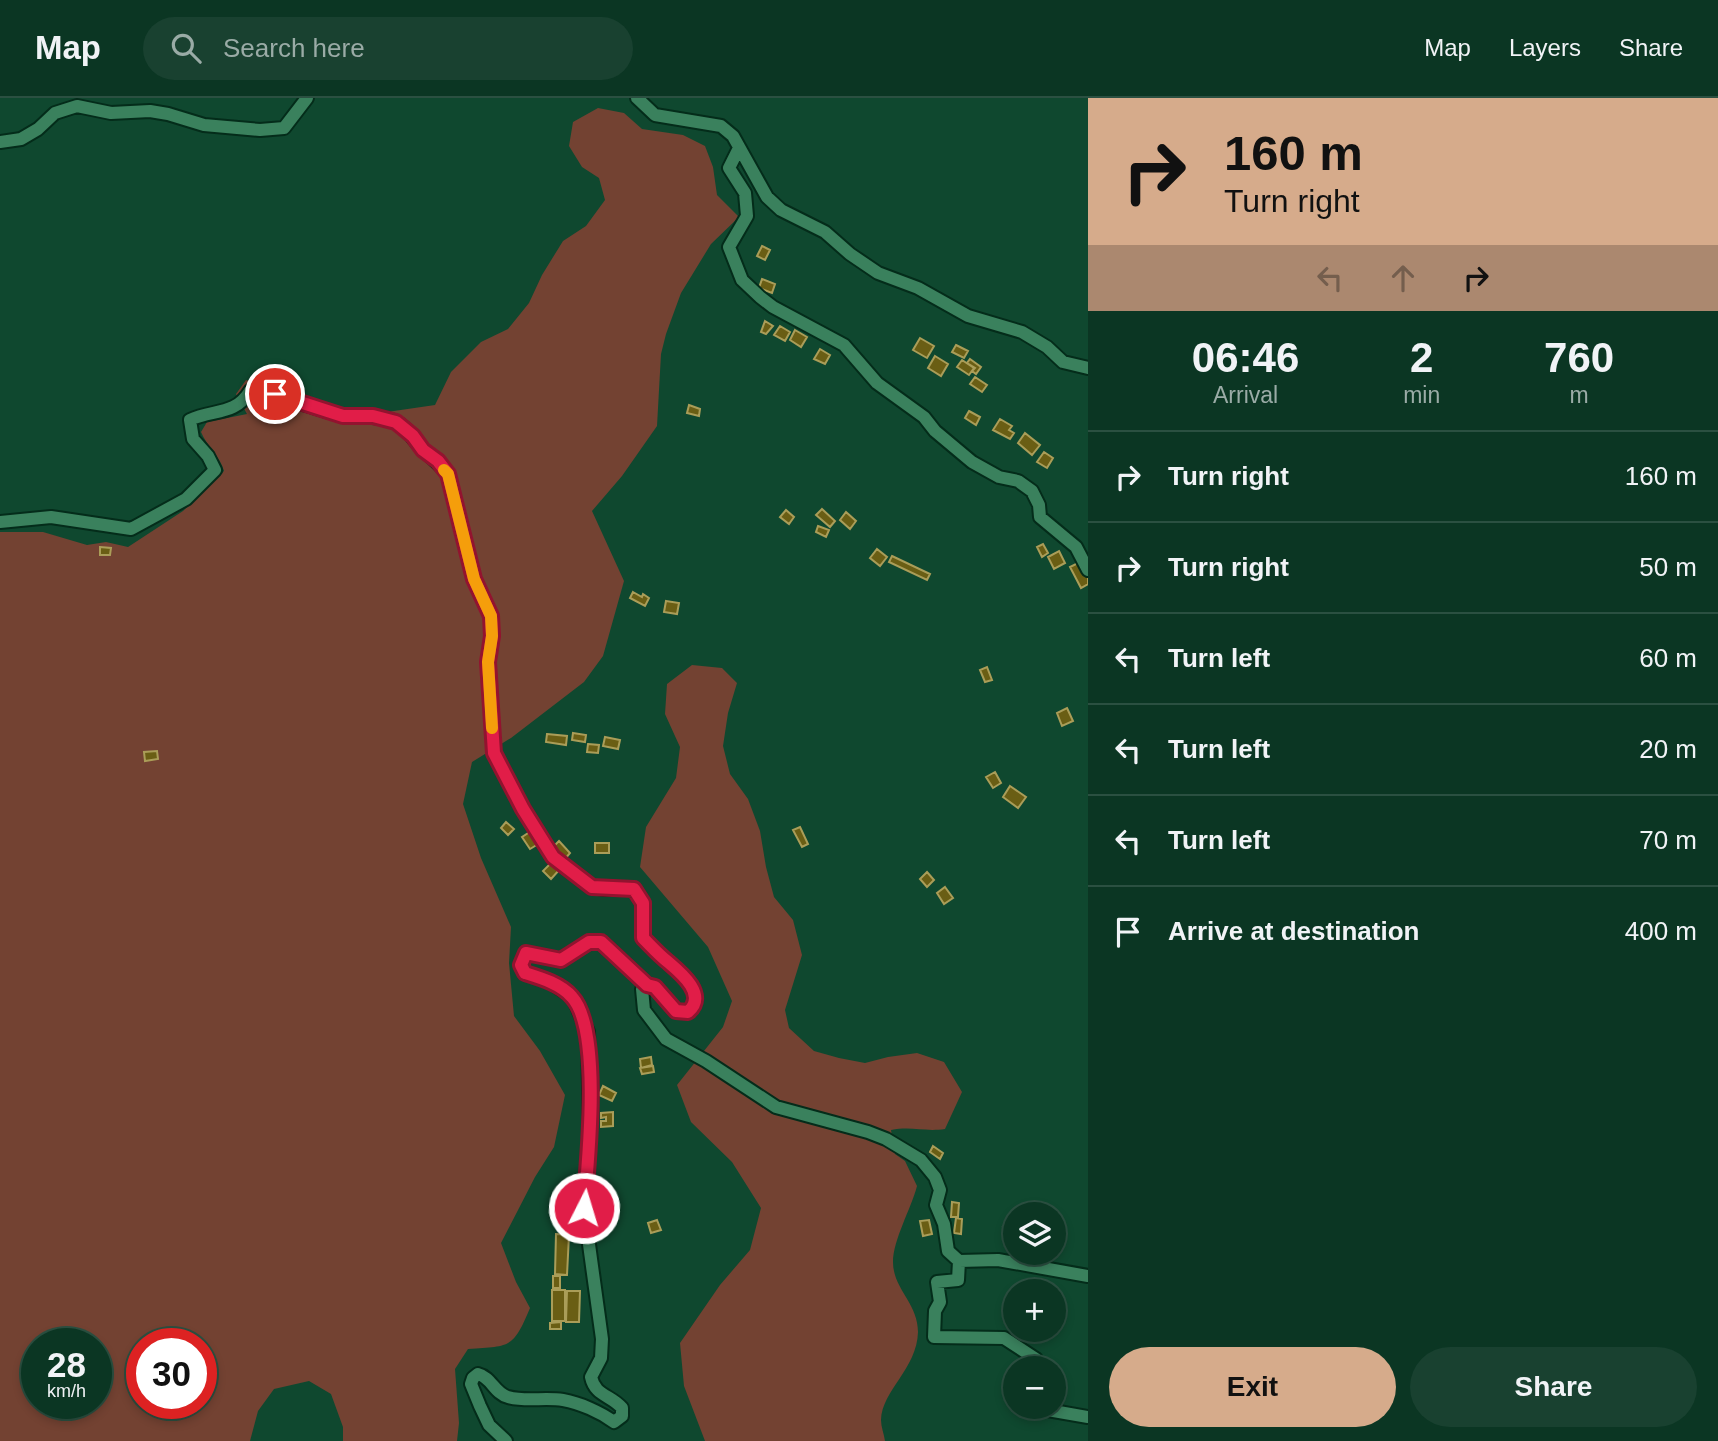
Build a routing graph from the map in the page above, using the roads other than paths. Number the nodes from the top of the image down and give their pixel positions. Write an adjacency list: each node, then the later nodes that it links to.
1 (307, 98): 3 (street)
2 (637, 98): 4 (street)
3 (0, 142)
4 (739, 148): 5 (street); 7 (street)
5 (1088, 368)
6 (0, 522): 8 (street)
7 (1088, 570)
8 (647, 985): 9 (street); 14 (street)
9 (959, 1261): 10 (street); 11 (street)
10 (1088, 1276)
11 (1030, 1356)
12 (1066, 1413): 13 (street)
13 (1088, 1417)
14 (506, 1441)

